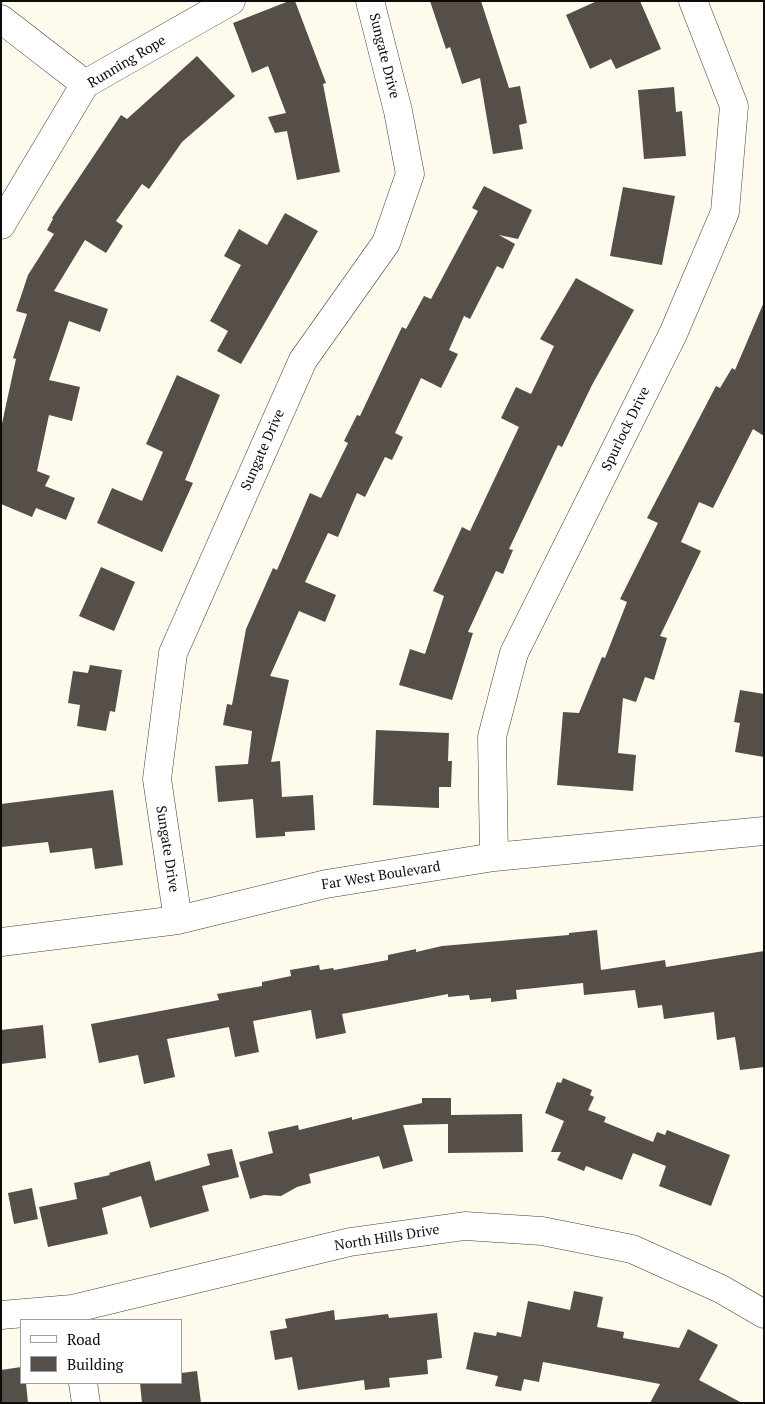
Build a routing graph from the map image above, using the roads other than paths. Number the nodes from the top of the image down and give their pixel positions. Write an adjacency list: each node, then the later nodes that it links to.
1 (231, 1): 5 (street, Running Rope)
2 (370, 1): 9 (street, Sungate Drive)
3 (693, 1): 8 (street, Spurlock Drive)
4 (1, 19): 5 (street)
5 (85, 84): 6 (street, Running Rope)
6 (1, 225)
7 (764, 831): 8 (street, Far West Boulevard)
8 (494, 857): 9 (street, Far West Boulevard)
9 (178, 920): 10 (street, Far West Boulevard)
10 (1, 942)
11 (764, 1314): 13 (street, North Hills Drive)
12 (1, 1315): 13 (street, North Hills Drive)
13 (74, 1315)
14 (83, 1384): 15 (street)
15 (86, 1403)

